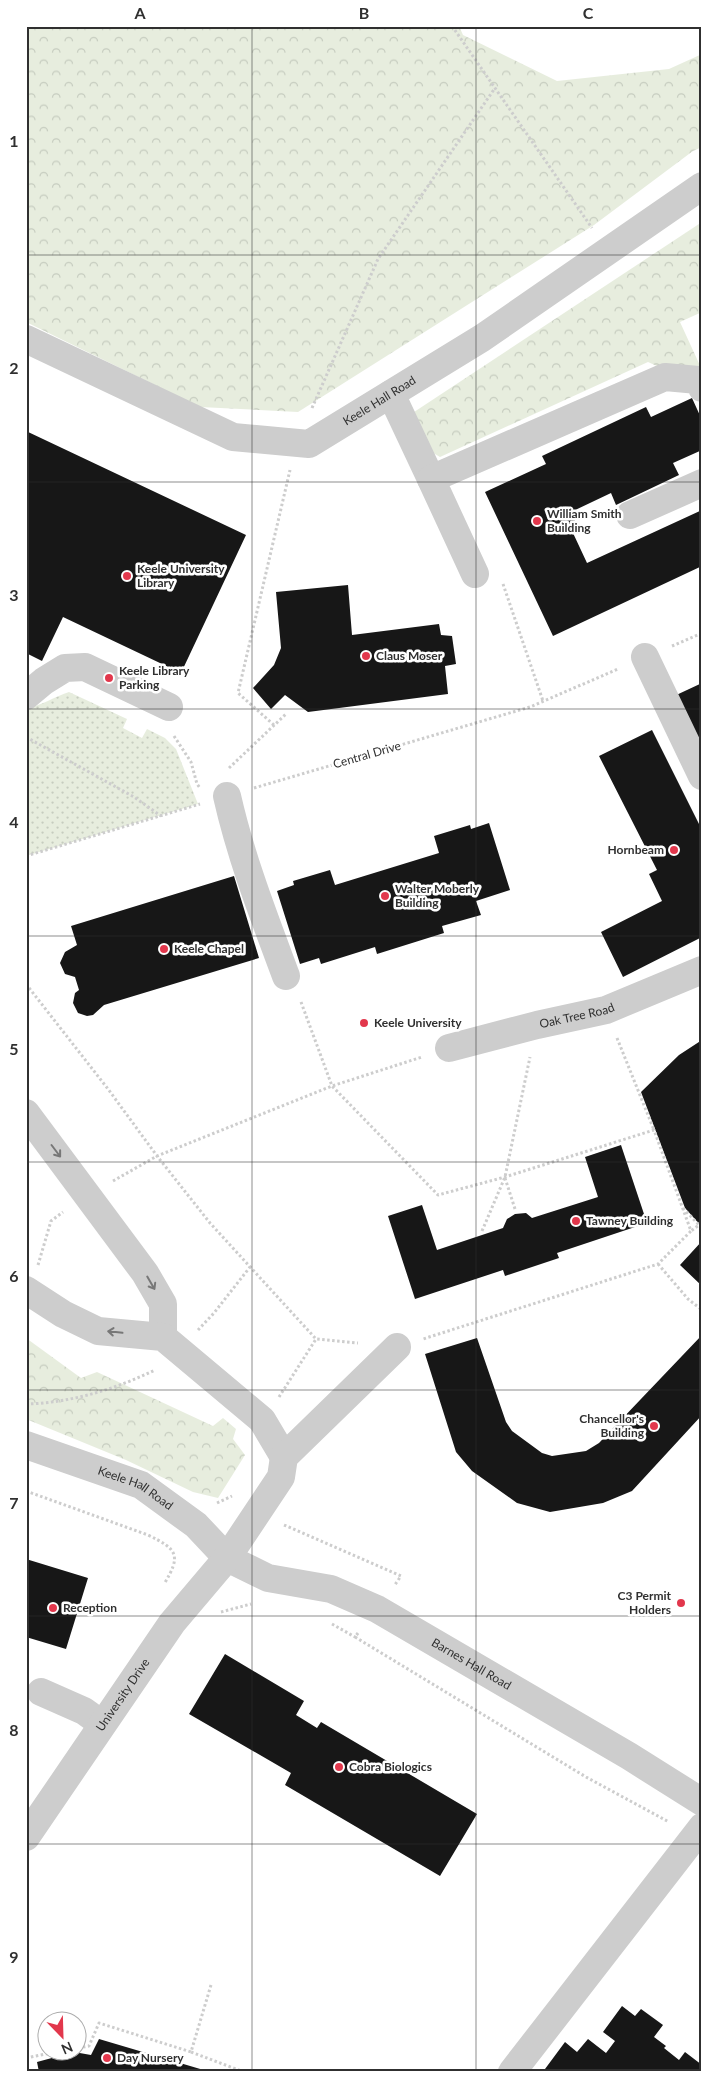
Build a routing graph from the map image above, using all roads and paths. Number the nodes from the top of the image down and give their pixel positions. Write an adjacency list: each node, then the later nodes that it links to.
1 (452, 26): 2 (path)
2 (495, 88): 4 (path); 8 (path)
3 (702, 186): 4 (street, Keele Hall Road)
4 (608, 251): 7 (street, Keele Hall Road)
5 (26, 339): 8 (street, Keele Hall Road)
6 (702, 388): 9 (street)
7 (391, 394): 8 (street, Keele Hall Road); 9 (street)
8 (296, 443): 19 (path)
9 (431, 479): 12 (street)
10 (702, 483): 11 (street)
11 (630, 515)
12 (475, 574): 16 (path)
13 (702, 634): 14 (path, Central Drive)
14 (645, 657): 16 (path, Central Drive); 21 (street)
15 (26, 696): 17 (street)
16 (543, 701): 22 (path, Central Drive)
17 (169, 707): 22 (path)
18 (286, 714): 19 (path)
19 (274, 725): 22 (path)
20 (26, 737): 23 (path)
21 (702, 776)
22 (220, 790): 23 (path, Central Drive); 26 (street)
23 (161, 816): 24 (path, Central Drive)
24 (26, 856)
25 (702, 970): 28 (street, Oak Tree Road)
26 (286, 976): 31 (path)
27 (26, 984): 34 (path)
28 (606, 1010): 29 (street, Oak Tree Road); 33 (path)
29 (537, 1025): 30 (street, Oak Tree Road); 35 (path)
30 (449, 1048): 31 (path)
31 (332, 1086): 34 (path); 35 (path)
32 (26, 1113): 45 (street, one-way to 45)
33 (654, 1130): 35 (path); 36 (path)
34 (157, 1156): 41 (path)
35 (505, 1177): 37 (path); 38 (path)
36 (681, 1206): 39 (path); 39 (path)
37 (515, 1210)
38 (482, 1231)
39 (691, 1231): 40 (path)
40 (658, 1264): 43 (path); 47 (path)
41 (250, 1267): 44 (path); 46 (path)
42 (26, 1290): 45 (street, one-way to 42)
43 (702, 1310)
44 (194, 1335)
45 (163, 1338): 52 (street)
46 (316, 1339): 47 (path); 50 (path)
47 (398, 1346): 52 (street)
48 (161, 1366): 49 (path)
49 (26, 1404)
50 (274, 1404)
51 (26, 1445): 54 (street, Keele Hall Road)
52 (284, 1456): 53 (street, University Drive)
53 (261, 1505): 54 (street, University Drive); 55 (path)
54 (227, 1558): 57 (street, University Drive); 58 (street, Barnes Hall Road)
55 (400, 1576)
56 (41, 1692): 57 (street)
57 (102, 1724): 60 (street, University Drive)
58 (702, 1802)
59 (702, 1827): 65 (street)
60 (26, 1838)
61 (211, 1985): 63 (path)
62 (88, 2046): 63 (path)
63 (191, 2052): 64 (path)
64 (244, 2072)
65 (512, 2072)

